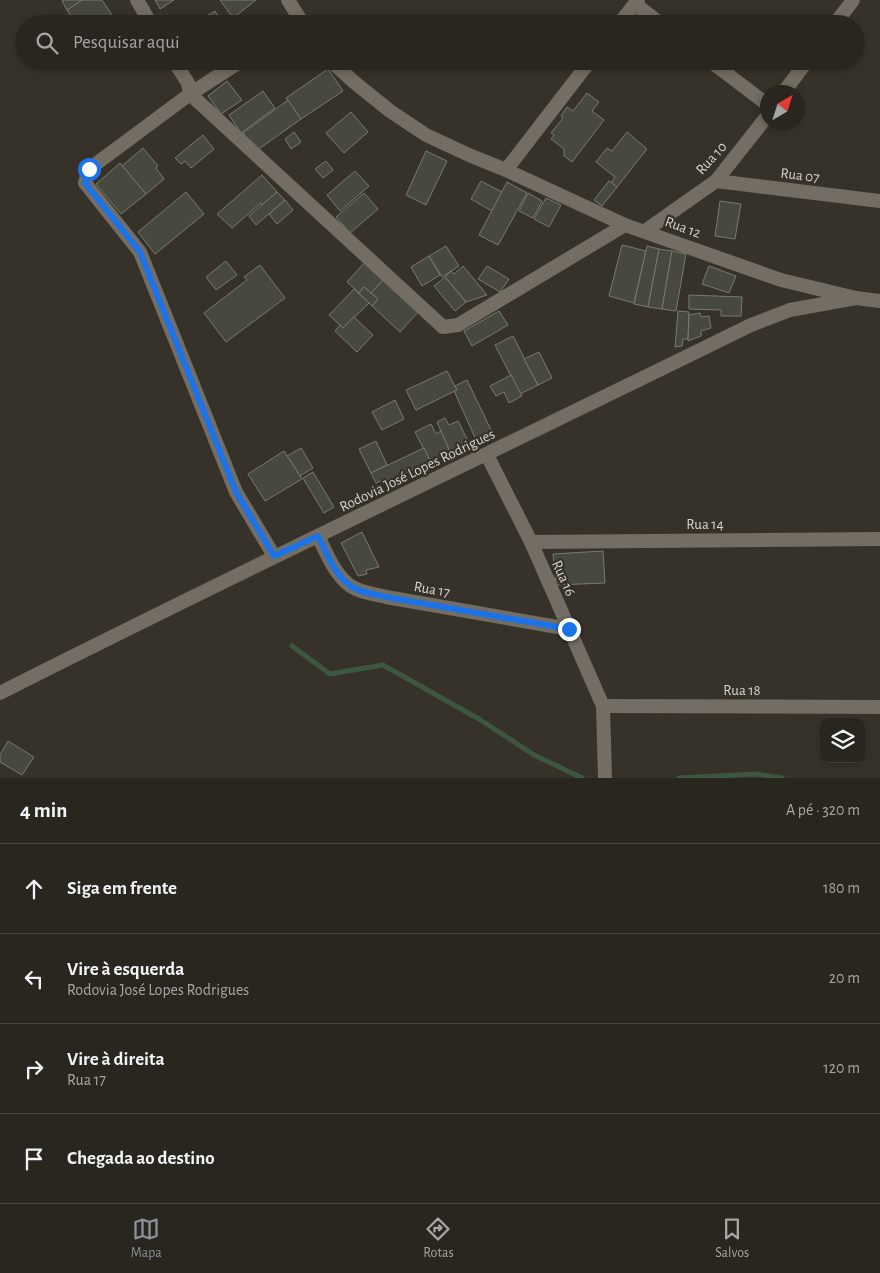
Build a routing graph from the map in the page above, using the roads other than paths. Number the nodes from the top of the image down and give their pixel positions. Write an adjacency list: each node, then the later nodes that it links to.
1 (137, 0): 5 (street)
2 (288, 0): 6 (street)
3 (853, 0): 9 (street)
4 (636, 2): 7 (street); 8 (street)
5 (146, 15)
6 (296, 15)
7 (626, 15)
8 (651, 15)
9 (842, 15)
10 (180, 70): 17 (street)
11 (227, 70): 17 (street)
12 (341, 70): 20 (street, Rua 12)
13 (583, 70): 20 (street)
14 (722, 70): 18 (street)
15 (800, 70): 16 (street)
16 (789, 85)
17 (190, 94): 23 (street); 31 (street)
18 (760, 100)
19 (760, 125): 21 (street, Rua 10)
20 (506, 170): 23 (street, Rua 12)
21 (716, 181): 22 (street, Rua 07); 24 (street, Rua 10)
22 (880, 201)
23 (625, 225): 24 (street, Rua 12)
24 (645, 231): 25 (street, Rua 12)
25 (856, 298): 26 (street); 27 (street, Rodovia José Lopes Rodrigues)
26 (880, 301)
27 (487, 455): 28 (street, Rodovia José Lopes Rodrigues); 30 (street, Rua 16)
28 (318, 536): 31 (street, Rodovia José Lopes Rodrigues); 32 (street, Rua 17)
29 (880, 539): 30 (street, Rua 14)
30 (531, 542): 32 (street, Rua 16)
31 (274, 556): 33 (street, Rodovia José Lopes Rodrigues)
32 (569, 629): 34 (street, Rua 16)
33 (0, 693)
34 (603, 706): 35 (street, Rua 18); 36 (street, Rua 16)
35 (880, 707)
36 (605, 778)

